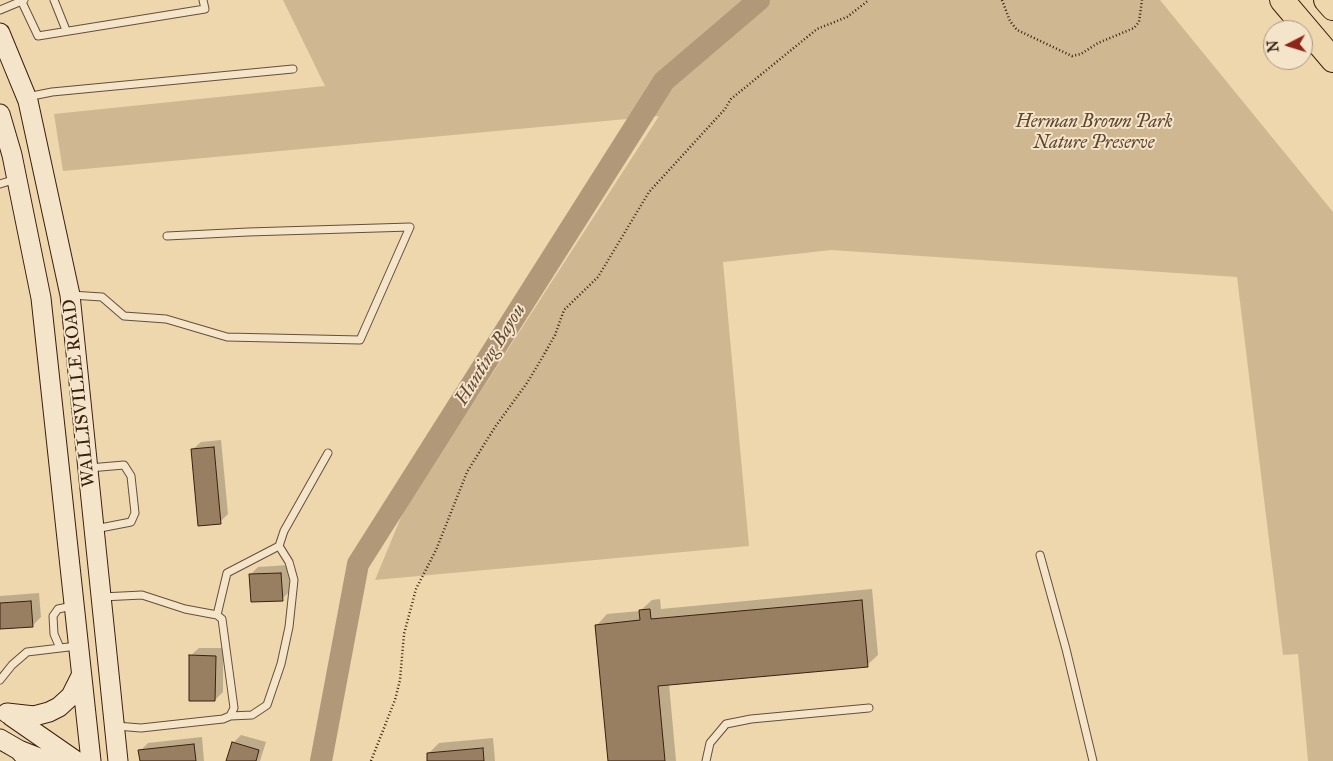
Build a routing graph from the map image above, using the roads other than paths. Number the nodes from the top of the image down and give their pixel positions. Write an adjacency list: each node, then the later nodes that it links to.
1 (22, 0): 7 (lane); 8 (lane)
2 (54, 0): 8 (lane)
3 (203, 0): 8 (lane)
4 (1282, 0): 11 (highway)
5 (1326, 0): 6 (highway)
6 (1333, 8)
7 (0, 10)
8 (66, 30)
9 (0, 33): 10 (main road, WALLISVILLE ROAD)
10 (4, 54): 13 (main road, WALLISVILLE ROAD)
11 (1333, 60)
12 (293, 69): 13 (lane)
13 (26, 98): 15 (main road, WALLISVILLE ROAD)
14 (0, 114): 16 (main road, WALLISVILLE ROAD)
15 (43, 171): 16 (main road); 18 (main road, WALLISVILLE ROAD)
16 (8, 181): 19 (main road, WALLISVILLE ROAD)
17 (167, 236): 18 (lane)
18 (70, 294): 19 (main road); 21 (main road, WALLISVILLE ROAD)
19 (41, 298): 23 (main road, WALLISVILLE ROAD)
20 (328, 453): 24 (lane)
21 (88, 468): 22 (main road, WALLISVILLE ROAD); 22 (lane)
22 (95, 535): 23 (main road); 26 (main road, WALLISVILLE ROAD)
23 (69, 546): 27 (main road, WALLISVILLE ROAD)
24 (279, 546): 28 (lane); 35 (lane)
25 (1040, 555): 43 (lane)
26 (102, 597): 28 (lane); 36 (main road, WALLISVILLE ROAD)
27 (74, 606): 29 (main road, WALLISVILLE ROAD); 30 (lane)
28 (217, 615): 35 (lane)
29 (78, 646): 30 (lane); 31 (main road, WALLISVILLE ROAD)
30 (60, 648): 32 (lane)
31 (82, 676): 34 (main road); 39 (main road, WALLISVILLE ROAD)
32 (1, 678)
33 (869, 708): 42 (lane)
34 (4, 711): 39 (main road)
35 (230, 716): 36 (lane)
36 (115, 726): 39 (main road); 41 (main road, WALLISVILLE ROAD)
37 (0, 739): 38 (main road)
38 (23, 755): 40 (main road)
39 (86, 758)
40 (55, 761)
41 (118, 761)
42 (706, 761)
43 (1093, 761)

